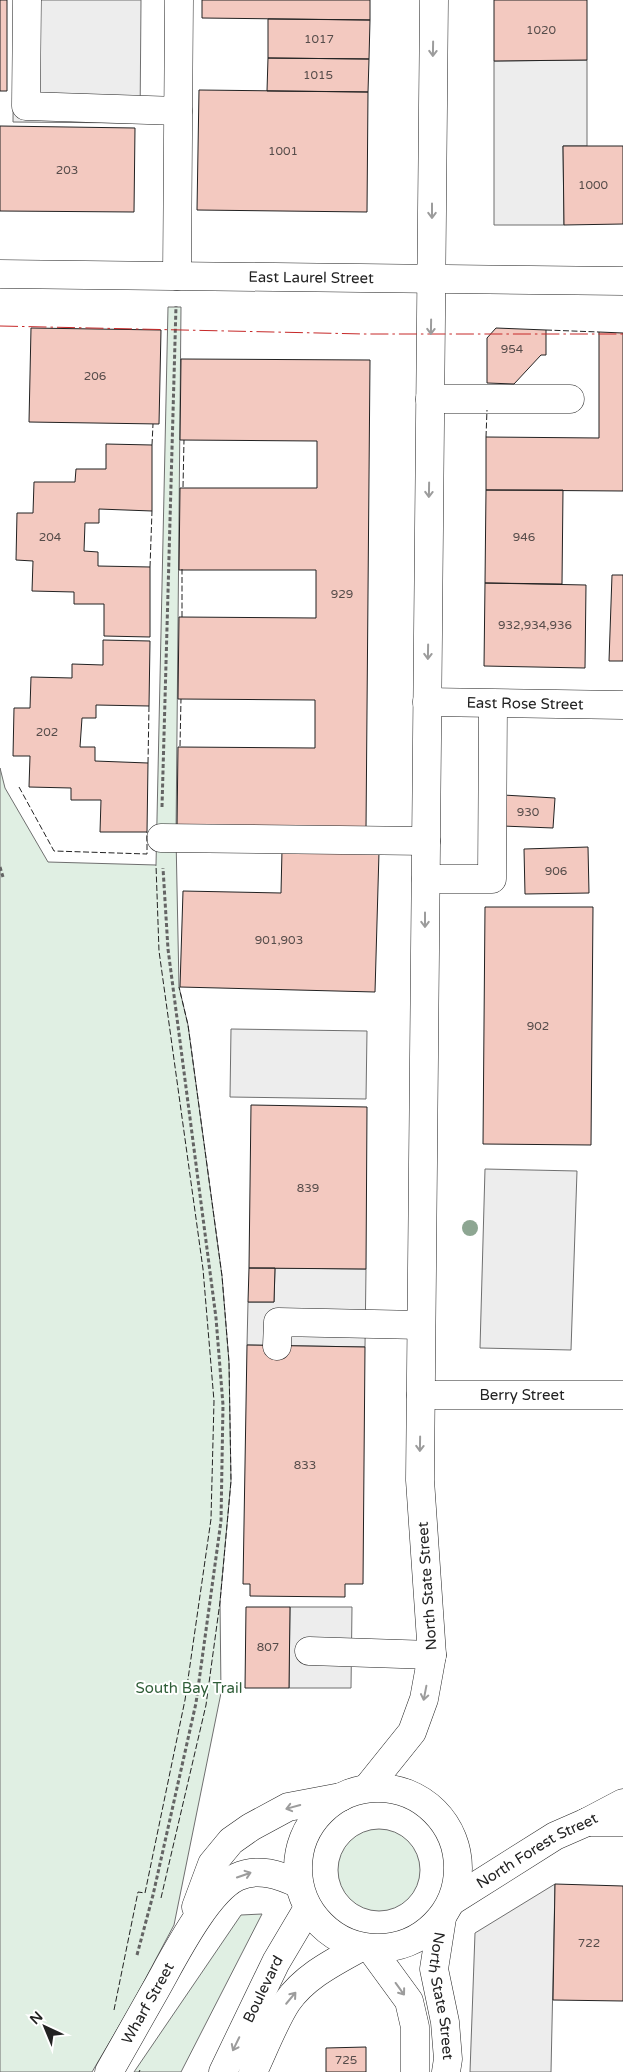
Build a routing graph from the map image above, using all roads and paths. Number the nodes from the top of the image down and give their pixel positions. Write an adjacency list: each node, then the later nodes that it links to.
1 (27, 0): 4 (main road)
2 (179, 0): 4 (main road)
3 (434, 0): 7 (main road, North State Street, one-way to 7)
4 (178, 111): 6 (main road)
5 (0, 274): 6 (main road, East Laurel Street)
6 (177, 276): 7 (main road, East Laurel Street); 14 (path)
7 (432, 279): 8 (main road, East Laurel Street); 9 (main road, North State Street, one-way to 9)
8 (623, 281)
9 (430, 399): 10 (main road); 11 (main road, North State Street, one-way to 11)
10 (570, 399)
11 (427, 702): 12 (main road, East Rose Street); 15 (main road, North State Street)
12 (493, 704): 13 (main road, East Rose Street); 18 (main road)
13 (623, 705)
14 (161, 838): 15 (main road); 34 (path)
15 (426, 841): 18 (main road, North State Street)
16 (0, 867): 17 (path)
17 (3, 877)
18 (426, 879): 19 (main road, North State Street, one-way to 19)
19 (421, 1325): 20 (main road); 21 (main road, North State Street)
20 (278, 1346)
21 (421, 1395): 22 (main road, Berry Street); 24 (main road, North State Street, one-way to 24)
22 (623, 1395)
23 (309, 1651): 24 (main road)
24 (432, 1655): 25 (main road, North State Street, one-way to 25)
25 (367, 1788): 26 (main road); 31 (main road)
26 (341, 1797): 30 (main road); 32 (main road, one-way to 32)
27 (623, 1803): 28 (main road, North Forest Street)
28 (587, 1822): 29 (main road); 31 (main road, North Forest Street)
29 (623, 1822)
30 (303, 1896): 32 (main road, one-way to 30); 33 (main road); 36 (main road, Boulevard, one-way to 36)
31 (447, 1910): 33 (main road); 39 (main road, North State Street)
32 (187, 1934): 35 (main road, Wharf Street)
33 (366, 1948): 37 (main road, Boulevard, one-way to 33); 38 (main road, North State Street, one-way to 38)
34 (136, 1958)
35 (109, 2072)
36 (223, 2072)
37 (253, 2072)
38 (415, 2072)
39 (446, 2072)

